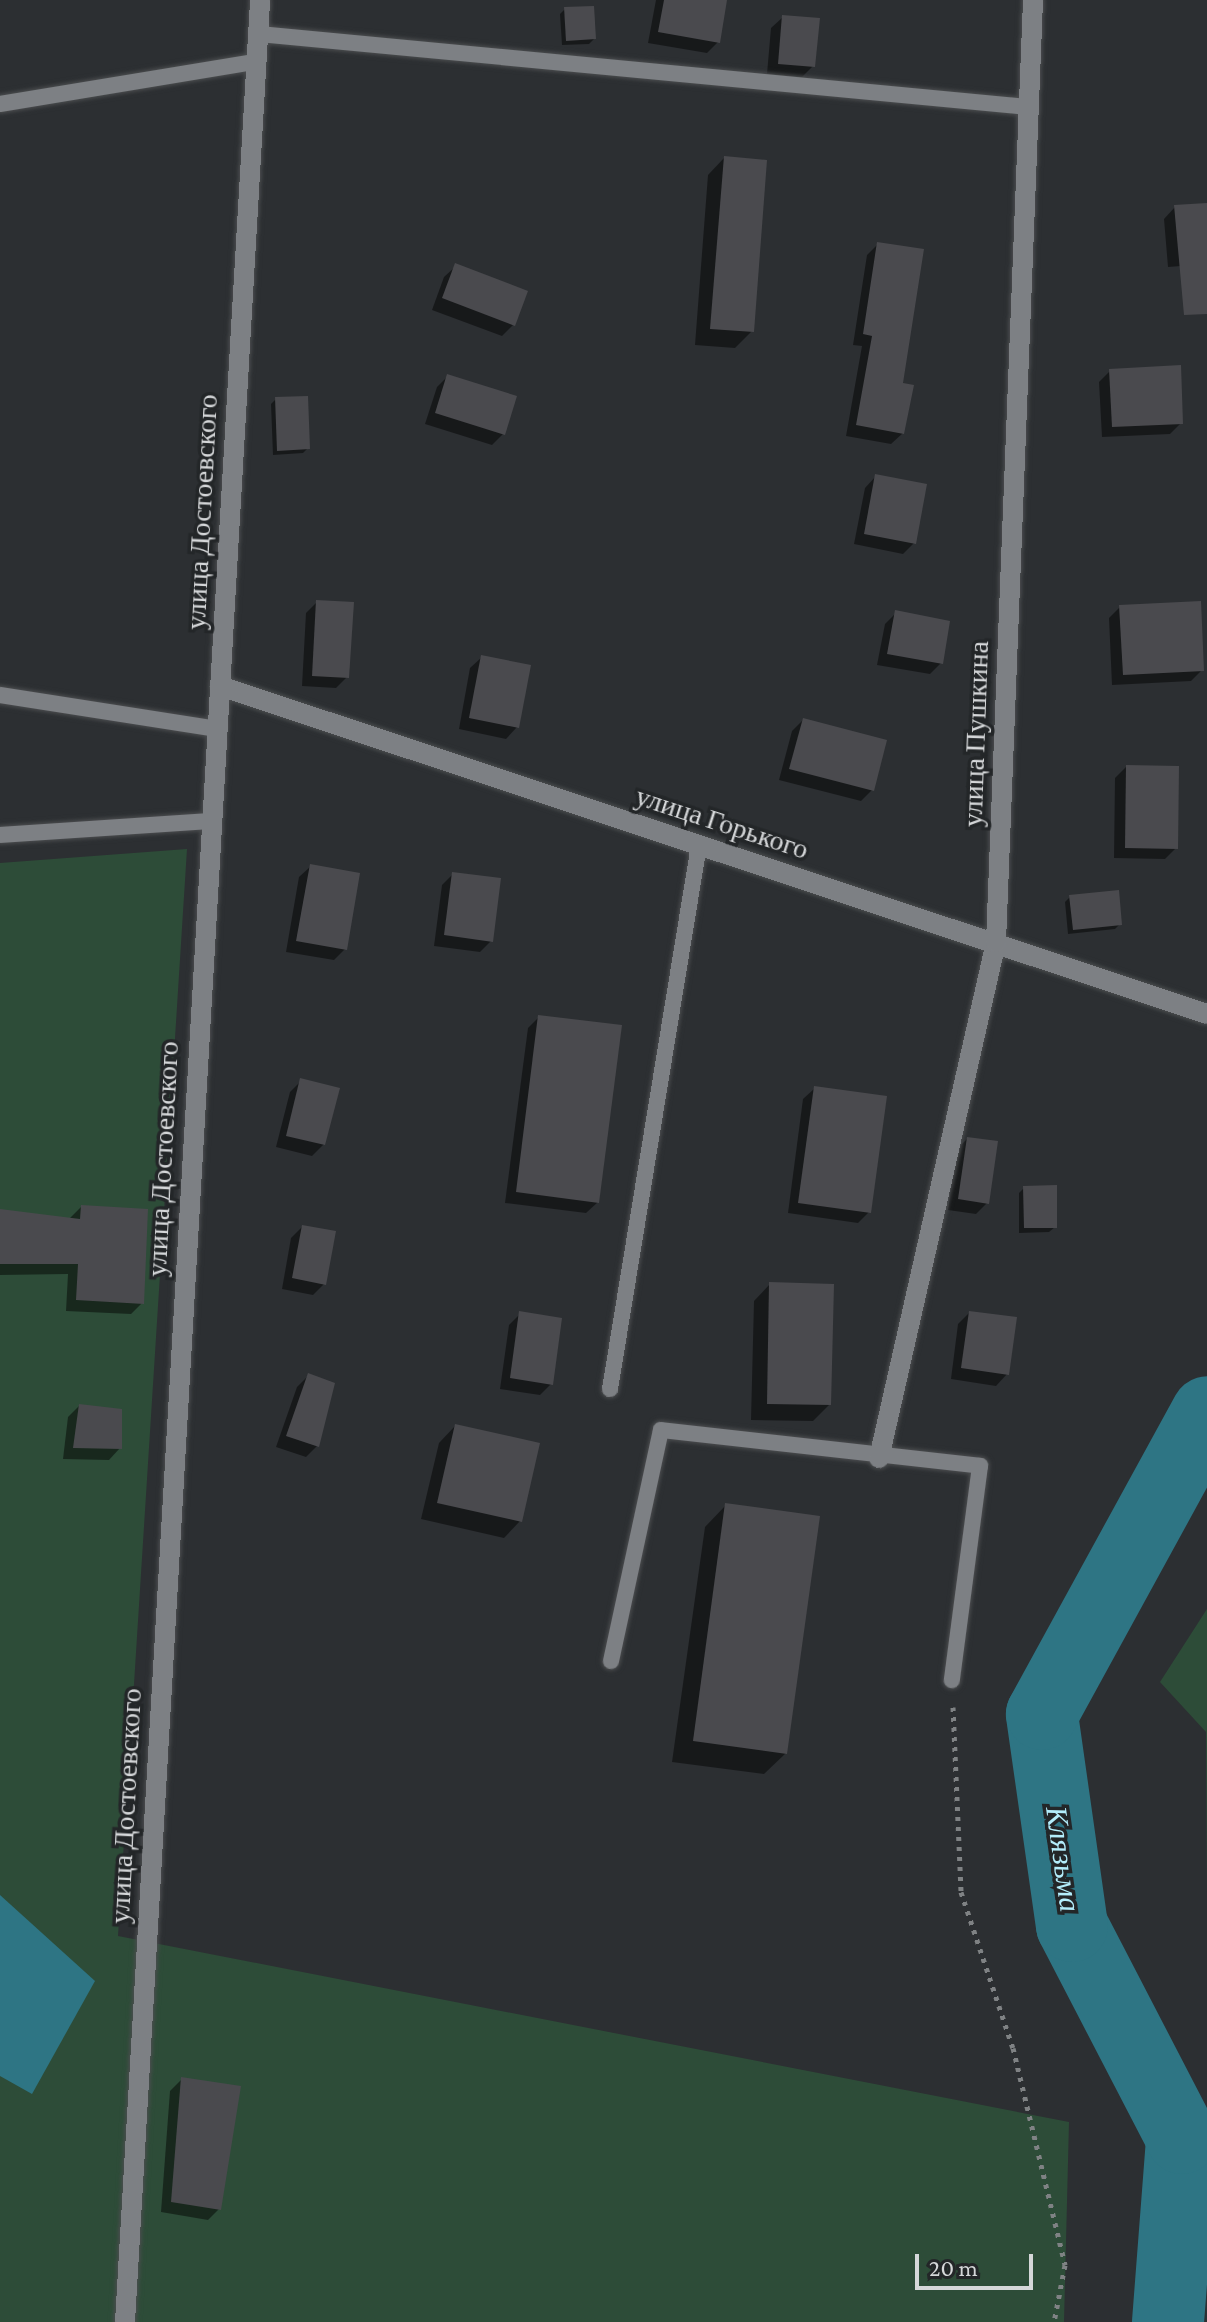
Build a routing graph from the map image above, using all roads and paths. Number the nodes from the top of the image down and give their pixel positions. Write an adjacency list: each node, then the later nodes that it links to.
1 (260, 0): 3 (street, улица Достоевского)
2 (1033, 0): 6 (street, улица Пушкина)
3 (259, 34): 4 (street, улица Достоевского); 6 (lane)
4 (255, 62): 5 (lane); 7 (street, улица Достоевского)
5 (0, 104)
6 (1028, 107): 13 (street, улица Пушкина)
7 (220, 686): 9 (street, улица Достоевского); 12 (street, улица Горького)
8 (0, 695): 9 (lane)
9 (217, 729): 10 (street, улица Достоевского)
10 (210, 821): 11 (lane); 19 (street, улица Достоевского)
11 (0, 835)
12 (699, 845): 13 (street, улица Горького); 15 (lane)
13 (996, 942): 14 (street, улица Горького); 16 (street, улица Пушкина)
14 (1207, 1014)
15 (610, 1389)
16 (879, 1458): 17 (lane); 18 (lane)
17 (611, 1661)
18 (952, 1680): 20 (path)
19 (125, 2322)
20 (1054, 2322)

